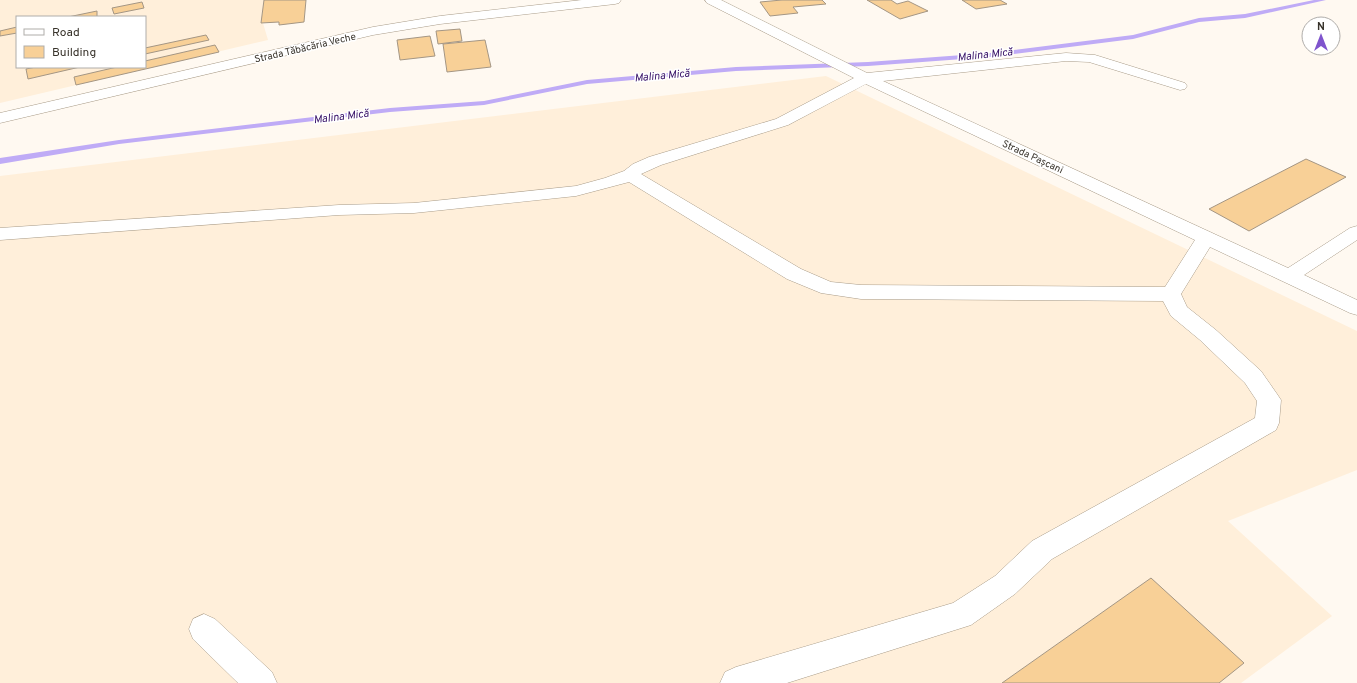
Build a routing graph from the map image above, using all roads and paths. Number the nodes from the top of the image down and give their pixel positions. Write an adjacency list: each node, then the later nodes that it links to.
1 (615, 0): 3 (street, Strada Tăbăcăria Veche)
2 (711, 0): 4 (street, Strada Pașcani)
3 (498, 4): 6 (street, Strada Tăbăcăria Veche)
4 (866, 78): 5 (street); 7 (street); 10 (street, Strada Pașcani)
5 (1180, 86)
6 (0, 118)
7 (630, 175): 9 (street); 12 (street)
8 (1357, 232): 11 (street)
9 (0, 234)
10 (1206, 237): 11 (street, Strada Pașcani); 12 (street)
11 (1289, 276): 13 (street, Strada Pașcani)
12 (1171, 294): 16 (street)
13 (1357, 308)
14 (204, 629): 15 (street)
15 (261, 683)
16 (736, 683)

